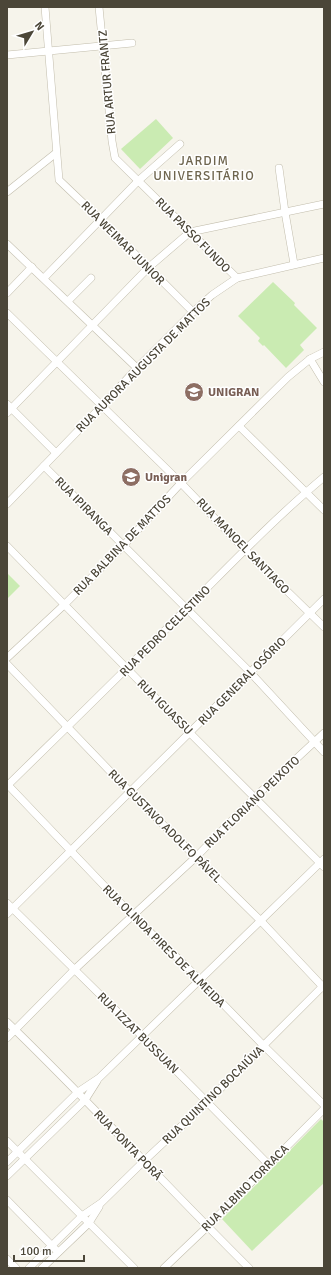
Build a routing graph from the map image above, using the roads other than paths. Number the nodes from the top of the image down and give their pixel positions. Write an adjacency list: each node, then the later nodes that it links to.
1 (45, 7): 5 (street)
2 (99, 7): 4 (street, RUA ARTUR FRANTZ)
3 (132, 43): 4 (street)
4 (104, 45): 5 (street); 9 (street, RUA ARTUR FRANTZ)
5 (49, 51): 6 (street); 8 (street)
6 (7, 55)
7 (180, 144): 11 (street)
8 (56, 153): 12 (street); 15 (street, RUA WEIMAR JUNIOR)
9 (115, 158): 11 (street, RUA PASSO FUNDO)
10 (279, 168): 14 (street)
11 (138, 181): 15 (street); 16 (street, RUA PASSO FUNDO)
12 (7, 189)
13 (324, 204): 14 (street)
14 (285, 212): 16 (street); 19 (street)
15 (100, 219): 21 (street, RUA WEIMAR JUNIOR); 22 (street)
16 (190, 232): 21 (street); 24 (street, RUA PASSO FUNDO)
17 (7, 244): 20 (street)
18 (324, 258): 19 (street, RUA AURORA AUGUSTA DE MATTOS)
19 (294, 264): 24 (street, RUA AURORA AUGUSTA DE MATTOS)
20 (32, 267): 22 (street); 25 (street)
21 (148, 268): 27 (street, RUA WEIMAR JUNIOR); 29 (street)
22 (44, 278): 26 (street)
23 (91, 278): 26 (street)
24 (237, 278): 27 (street, RUA AURORA AUGUSTA DE MATTOS)
25 (7, 293)
26 (68, 301): 29 (street)
27 (192, 312): 33 (street, RUA AURORA AUGUSTA DE MATTOS)
28 (7, 313): 32 (street, RUA MANOEL SANTIAGO)
29 (93, 325): 32 (street); 33 (street)
30 (324, 352): 31 (street, RUA BALBINA DE MATTOS)
31 (310, 360): 34 (street); 37 (street, RUA BALBINA DE MATTOS)
32 (57, 363): 35 (street, RUA MANOEL SANTIAGO); 36 (street)
33 (137, 368): 35 (street, RUA AURORA AUGUSTA DE MATTOS)
34 (324, 382)
35 (101, 406): 38 (street, RUA AURORA AUGUSTA DE MATTOS); 41 (street, RUA MANOEL SANTIAGO)
36 (9, 408): 38 (street)
37 (239, 426): 41 (street, RUA BALBINA DE MATTOS); 42 (street)
38 (56, 454): 39 (street, RUA AURORA AUGUSTA DE MATTOS)
39 (44, 466): 43 (street, RUA AURORA AUGUSTA DE MATTOS); 46 (street, RUA IPIRANGA)
40 (324, 477): 42 (street, RUA PEDRO CELESTINO)
41 (182, 483): 46 (street, RUA BALBINA DE MATTOS); 47 (street, RUA MANOEL SANTIAGO)
42 (306, 492): 44 (street); 47 (street, RUA PEDRO CELESTINO)
43 (7, 504)
44 (324, 510)
45 (7, 546): 49 (street, RUA IGUASSU)
46 (123, 546): 49 (street, RUA BALBINA DE MATTOS); 50 (street, RUA IPIRANGA)
47 (245, 550): 50 (street, RUA PEDRO CELESTINO); 51 (street, RUA MANOEL SANTIAGO)
48 (324, 599): 51 (street, RUA GENERAL OSÓRIO)
49 (64, 605): 53 (street, RUA BALBINA DE MATTOS); 55 (street, RUA IGUASSU)
50 (187, 609): 55 (street, RUA PEDRO CELESTINO); 56 (street, RUA IPIRANGA)
51 (310, 614): 52 (street, RUA MANOEL SANTIAGO); 56 (street, RUA GENERAL OSÓRIO)
52 (324, 627)
53 (7, 658)
54 (7, 664): 57 (street, RUA GUSTAVO ADOLFO PÁVEL)
55 (127, 669): 57 (street, RUA PEDRO CELESTINO); 58 (street, RUA IGUASSU)
56 (250, 672): 58 (street, RUA GENERAL OSÓRIO); 60 (street, RUA IPIRANGA)
57 (67, 728): 62 (street, RUA PEDRO CELESTINO); 63 (street, RUA GUSTAVO ADOLFO PÁVEL)
58 (190, 733): 63 (street, RUA GENERAL OSÓRIO); 64 (street, RUA IGUASSU)
59 (324, 733): 60 (street, RUA FLORIANO PEIXOTO)
60 (314, 742): 61 (street, RUA IPIRANGA); 64 (street, RUA FLORIANO PEIXOTO)
61 (324, 752)
62 (7, 785): 65 (street, RUA OLINDA PIRES DE ALMEIDA)
63 (130, 792): 65 (street, RUA GENERAL OSÓRIO); 66 (street, RUA GUSTAVO ADOLFO PÁVEL)
64 (254, 798): 66 (street, RUA FLORIANO PEIXOTO); 67 (street, RUA IGUASSU)
65 (71, 851): 69 (street, RUA GENERAL OSÓRIO); 71 (street, RUA OLINDA PIRES DE ALMEIDA)
66 (196, 857): 71 (street, RUA FLORIANO PEIXOTO); 72 (street, RUA GUSTAVO ADOLFO PÁVEL)
67 (323, 863): 72 (street)
68 (7, 903): 69 (street, RUA IZZAT BUSSUAN)
69 (13, 909): 70 (street, RUA GENERAL OSÓRIO); 73 (street, RUA IZZAT BUSSUAN)
70 (7, 914)
71 (133, 916): 73 (street, RUA FLORIANO PEIXOTO); 74 (street, RUA OLINDA PIRES DE ALMEIDA)
72 (260, 920): 74 (street); 75 (street, RUA GUSTAVO ADOLFO PÁVEL)
73 (75, 970): 77 (street, RUA FLORIANO PEIXOTO); 78 (street, RUA IZZAT BUSSUAN)
74 (200, 980): 78 (street); 80 (street, RUA OLINDA PIRES DE ALMEIDA)
75 (323, 986): 80 (street, RUA QUINTINO BOCAIÚVA)
76 (7, 1022): 77 (street, RUA PONTA PORÃ)
77 (16, 1030): 79 (street, RUA FLORIANO PEIXOTO); 82 (street, RUA PONTA PORÃ)
78 (142, 1036): 81 (street); 84 (street, RUA IZZAT BUSSUAN)
79 (7, 1038)
80 (264, 1046): 84 (street, RUA QUINTINO BOCAIÚVA); 85 (street, RUA OLINDA PIRES DE ALMEIDA)
81 (99, 1078): 82 (street); 83 (street)
82 (78, 1092): 83 (street, RUA PONTA PORÃ); 88 (street)
83 (85, 1100): 89 (street); 90 (street, RUA PONTA PORÃ)
84 (207, 1102): 90 (street, RUA QUINTINO BOCAIÚVA); 92 (street, RUA IZZAT BUSSUAN)
85 (324, 1105)
86 (324, 1109): 92 (street, RUA ALBINO TORRACA)
87 (7, 1141): 88 (street)
88 (18, 1152): 89 (street); 91 (street)
89 (25, 1159): 93 (street); 96 (street)
90 (144, 1161): 95 (street, RUA QUINTINO BOCAIÚVA); 98 (street, RUA PONTA PORÃ)
91 (7, 1162)
92 (268, 1164): 98 (street, RUA ALBINO TORRACA)
93 (7, 1176)
94 (7, 1200): 99 (street)
95 (101, 1203): 96 (street, RUA QUINTINO BOCAIÚVA); 97 (street, RUA QUINTINO BOCAIÚVA)
96 (82, 1216): 97 (street); 99 (street, RUA QUINTINO BOCAIÚVA)
97 (89, 1223): 100 (street, RUA QUINTINO BOCAIÚVA); 105 (street)
98 (207, 1227): 106 (street, RUA ALBINO TORRACA); 107 (street, RUA PONTA PORÃ)
99 (51, 1245): 100 (street); 103 (street, RUA QUINTINO BOCAIÚVA)
100 (58, 1252): 104 (street, RUA QUINTINO BOCAIÚVA)
101 (7, 1258): 102 (street)
102 (16, 1268)
103 (29, 1268)
104 (42, 1268)
105 (134, 1268)
106 (165, 1268)
107 (249, 1268)

